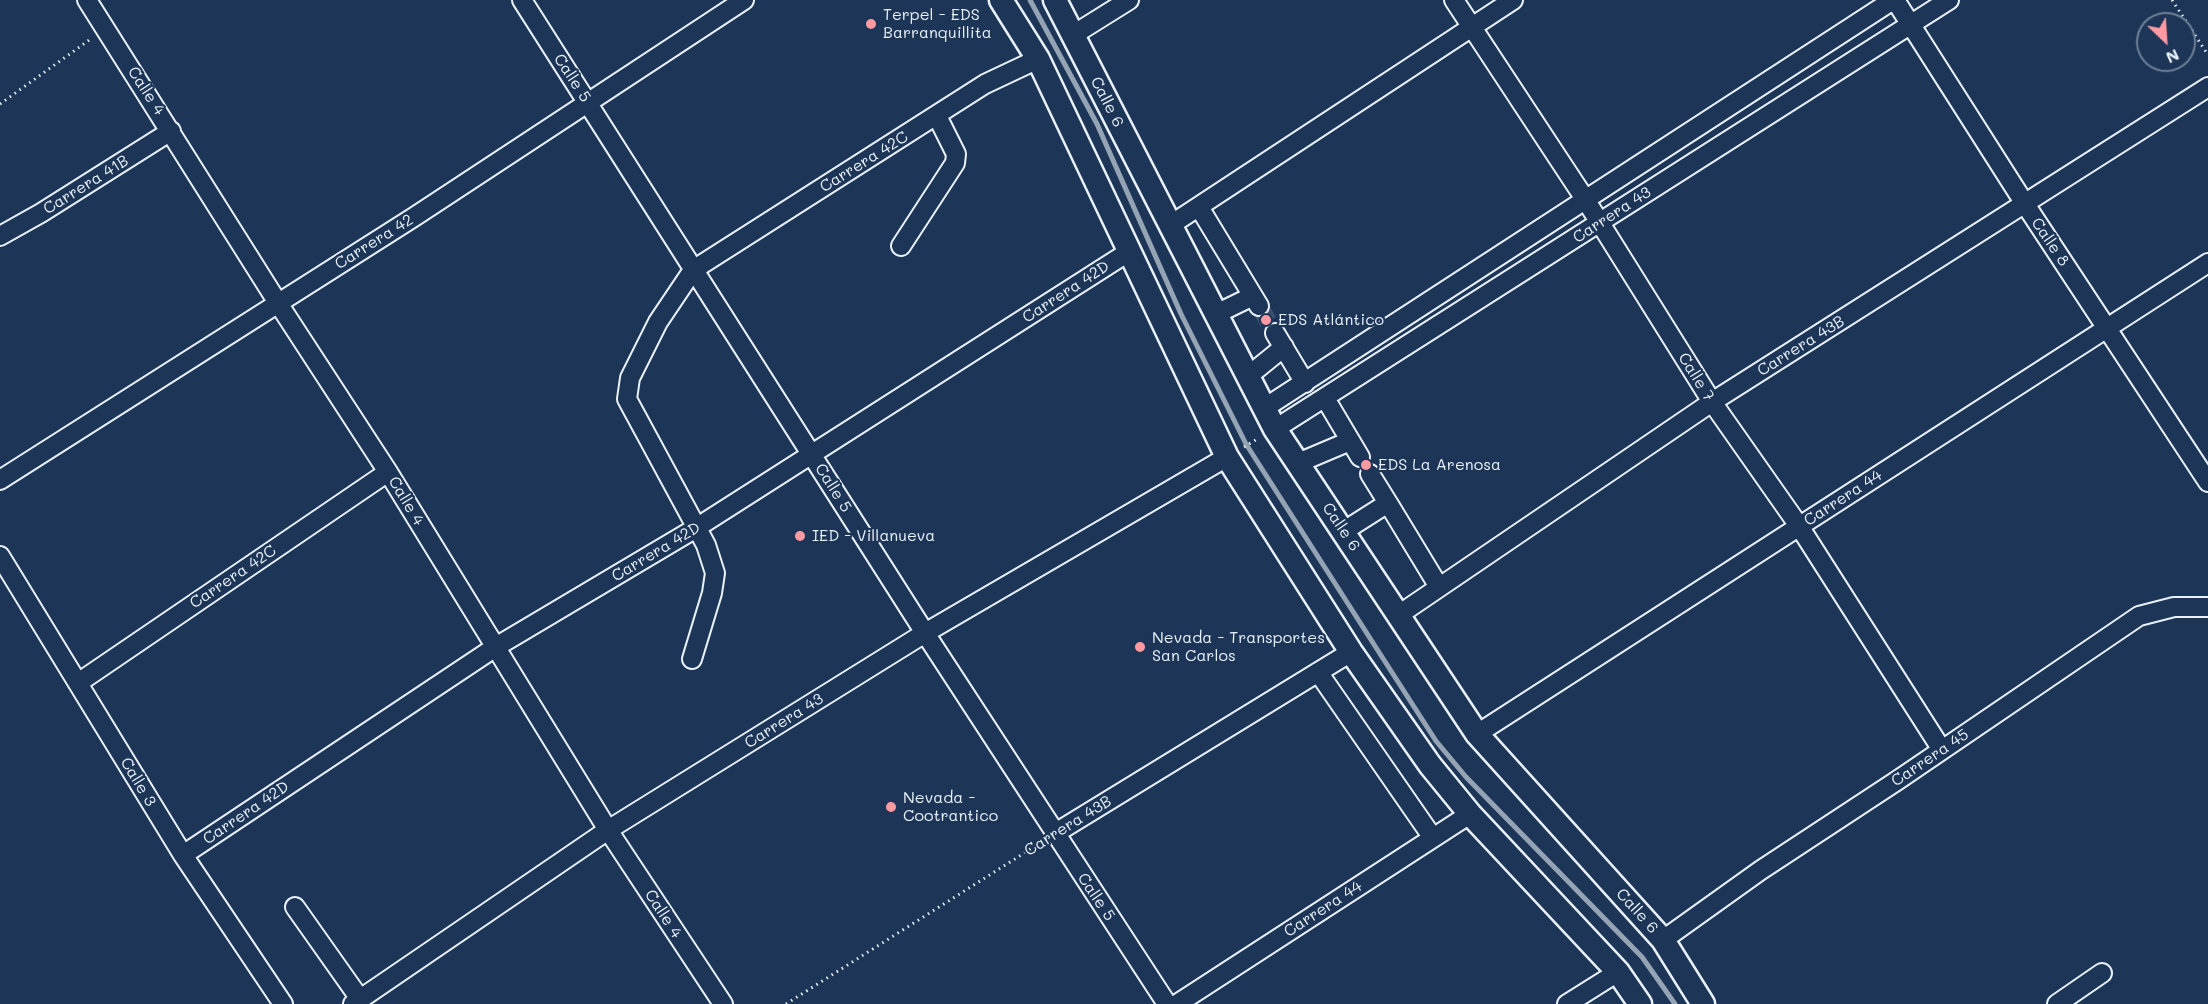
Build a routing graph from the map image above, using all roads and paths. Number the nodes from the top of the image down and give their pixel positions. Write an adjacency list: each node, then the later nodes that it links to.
1 (87, 0): 14 (street, Calle 4)
2 (522, 0): 19 (street, Calle 5)
3 (744, 0): 19 (street, Carrera 42)
4 (1001, 0): 17 (main road)
5 (1055, 0): 15 (main road, Calle 6)
6 (1129, 0): 15 (street)
7 (1454, 0): 13 (street, Calle 7)
8 (1513, 0): 13 (street)
9 (1894, 0): 12 (street, Calle 8); 23 (street, Carrera 43)
10 (1948, 0): 12 (street, Carrera 43)
11 (2172, 0): 16 (path)
12 (1911, 24): 24 (street, Calle 8); 26 (street, Carrera 43)
13 (1472, 27): 23 (street, Calle 7); 25 (street)
14 (106, 29): 20 (path); 22 (street, Calle 4)
15 (1073, 35): 27 (main road, Calle 6)
16 (2208, 55)
17 (1038, 59): 21 (street, Carrera 42C); 30 (main road)
18 (2208, 87): 24 (street, Carrera 43B)
19 (588, 103): 32 (street, Calle 5); 33 (street, Carrera 42)
20 (0, 104)
21 (937, 116): 29 (street); 32 (street, Carrera 42C)
22 (171, 131): 28 (street, Carrera 41B); 33 (street, Calle 4)
23 (1585, 199): 26 (street, Calle 7); 37 (street, Carrera 43)
24 (2025, 204): 35 (street, Calle 8); 39 (street, Carrera 43B)
25 (1198, 207): 27 (street); 34 (street)
26 (1600, 224): 38 (street, Carrera 43); 39 (street, Calle 7)
27 (1169, 226): 34 (main road, Calle 6)
28 (0, 236)
29 (901, 246)
30 (1130, 251): 44 (main road); 45 (street, Carrera 42D)
31 (2208, 263): 35 (street, Carrera 44)
32 (693, 270): 45 (street, Calle 5); 54 (street)
33 (278, 303): 48 (street, Calle 4); 50 (street, Carrera 42)
34 (1216, 314): 36 (main road, Calle 6)
35 (2107, 328): 51 (street, Calle 8); 53 (street, Carrera 44)
36 (1247, 377): 37 (street); 40 (main road, Calle 6)
37 (1305, 383): 40 (street, Carrera 43)
38 (1324, 398): 41 (street, Carrera 43); 42 (street)
39 (1713, 402): 53 (street, Calle 7); 57 (street, Carrera 43B)
40 (1263, 409): 41 (main road, Calle 6)
41 (1275, 429): 47 (main road, Calle 6)
42 (1350, 441): 46 (street); 47 (street)
43 (1252, 443): 44 (path)
44 (1235, 453): 60 (street, Carrera 43); 62 (main road)
45 (811, 454): 54 (street, Carrera 42D); 60 (street, Calle 5)
46 (1360, 457)
47 (1298, 463): 55 (main road, Calle 6)
48 (388, 472): 61 (street, Calle 4); 65 (street, Carrera 42C)
49 (1370, 474): 52 (street)
50 (0, 480)
51 (2208, 482)
52 (1388, 503): 55 (street); 57 (street)
53 (1799, 526): 66 (street, Carrera 44); 67 (street, Calle 7)
54 (696, 528): 61 (street, Carrera 42D); 63 (street)
55 (1344, 531): 59 (main road, Calle 6)
56 (0, 556): 65 (street, Calle 3)
57 (1439, 587): 59 (street, Carrera 43B)
58 (2208, 607): 67 (street, Carrera 45)
59 (1400, 614): 66 (main road, Calle 6)
60 (925, 633): 69 (street, Carrera 43); 70 (street, Calle 5)
61 (494, 648): 69 (street, Calle 4); 72 (street, Carrera 42D)
62 (1351, 652): 64 (street, Carrera 43B); 68 (main road)
63 (692, 659)
64 (1318, 672): 70 (street, Carrera 43B); 71 (street)
65 (78, 682): 72 (street, Calle 3)
66 (1477, 734): 74 (main road, Calle 6)
67 (1942, 750): 74 (street, Carrera 45)
68 (1470, 814): 71 (street, Carrera 44); 75 (main road)
69 (608, 830): 77 (street, Carrera 43); 79 (street, Calle 4)
70 (1054, 834): 80 (path, Carrera 43B); 81 (street, Calle 5)
71 (1433, 838): 82 (street, Carrera 44)
72 (183, 855): 78 (street, Calle 3)
73 (296, 907): 77 (street)
74 (1663, 940): 85 (main road, Calle 6)
75 (1618, 972): 83 (street); 84 (main road)
76 (2102, 973): 86 (street)
77 (356, 1001)
78 (283, 1004)
79 (723, 1004)
80 (786, 1004)
81 (1167, 1004)
82 (1177, 1004)
83 (1567, 1004)
84 (1640, 1004)
85 (1703, 1004)
86 (2057, 1004)

